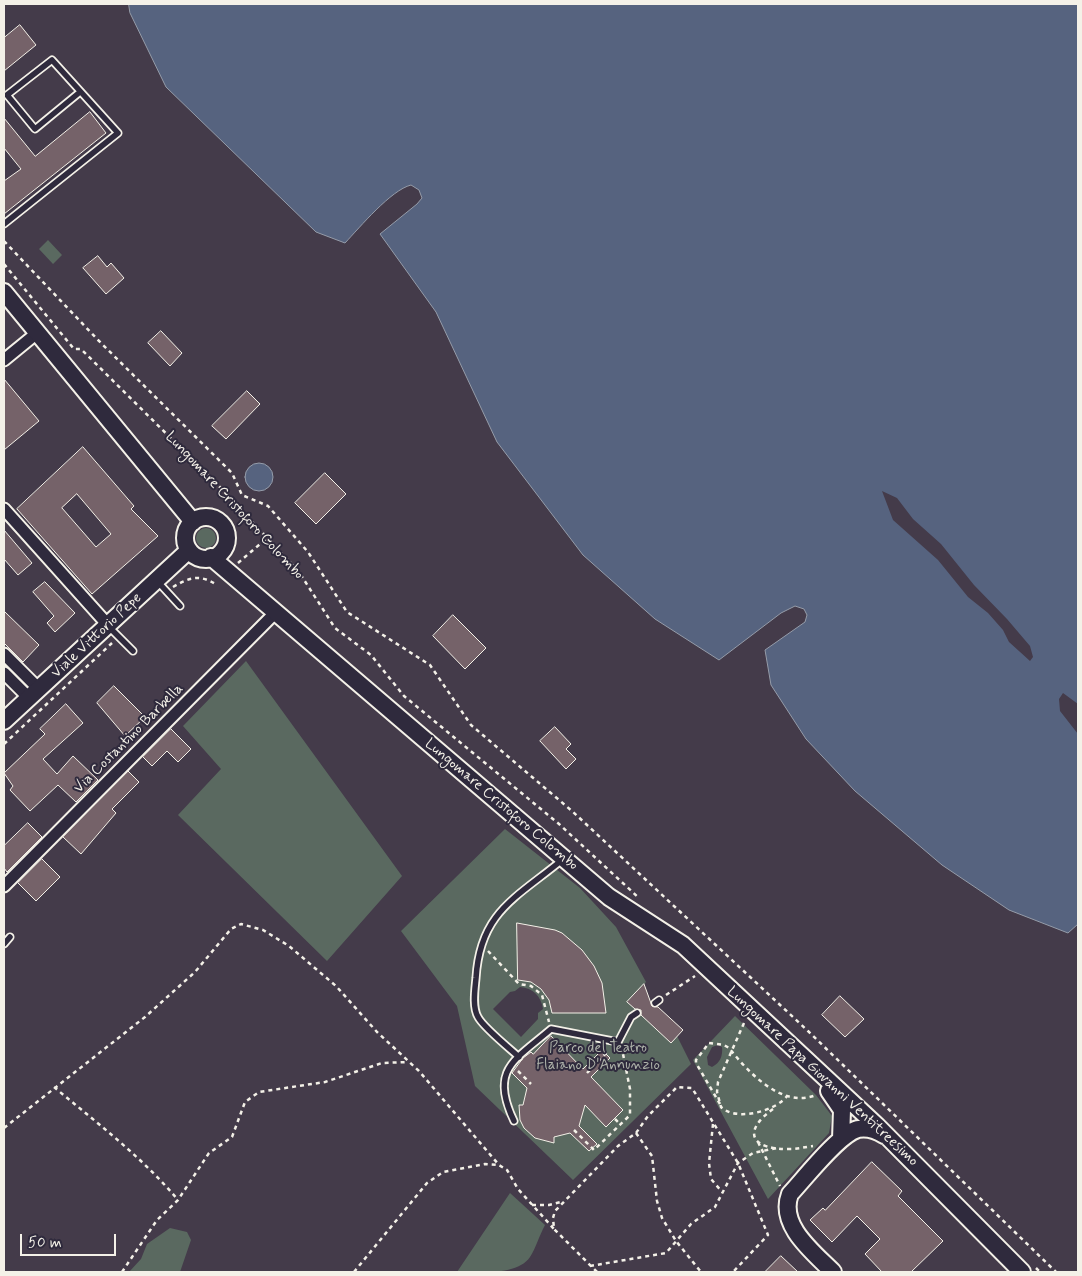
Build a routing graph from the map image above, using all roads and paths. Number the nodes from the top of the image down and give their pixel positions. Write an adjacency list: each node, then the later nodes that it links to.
1 (80, 92): 1 (lane); 2 (lane)
2 (4, 224)
3 (4, 241): 81 (path)
4 (4, 264): 10 (path, Lungomare Cristoforo Colombo)
5 (4, 292): 6 (street)
6 (37, 333): 7 (street); 9 (street)
7 (4, 360)
8 (4, 509): 18 (street)
9 (193, 522): 11 (street); 12 (street)
10 (267, 538): 13 (path); 25 (path, Lungomare Cristoforo Colombo)
11 (189, 550): 12 (street); 15 (street, Viale Vittorio Pepe)
12 (210, 557): 17 (street, Lungomare Cristoforo Colombo)
13 (235, 565)
14 (217, 585): 15 (path)
15 (162, 586): 16 (lane); 18 (street, Viale Vittorio Pepe)
16 (180, 606)
17 (275, 613): 26 (street, Lungomare Cristoforo Colombo); 27 (street, Via Costantino Barbella)
18 (114, 631): 19 (lane); 22 (street, Viale Vittorio Pepe); 24 (path, Viale Vittorio Pepe)
19 (133, 651)
20 (4, 654): 22 (street)
21 (4, 673): 22 (street)
22 (34, 694): 23 (street, Viale Vittorio Pepe)
23 (4, 721)
24 (4, 744)
25 (559, 824)
26 (564, 858): 28 (street, Lungomare Cristoforo Colombo); 30 (lane)
27 (4, 886)
28 (609, 897): 32 (street, Lungomare Papa Giovanni Ventitreesimo)
29 (10, 937): 31 (lane)
30 (480, 943): 36 (path); 40 (lane)
31 (4, 944)
32 (706, 968): 33 (path); 41 (street, Lungomare Papa Giovanni Ventitreesimo)
33 (657, 1001)
34 (638, 1014): 37 (lane)
35 (744, 1023): 38 (path)
36 (551, 1029): 37 (lane); 40 (lane)
37 (620, 1040): 54 (path)
38 (730, 1050): 48 (path); 49 (path); 49 (path)
39 (606, 1054): 44 (path)
40 (519, 1057): 52 (lane)
41 (803, 1059): 58 (street, Lungomare Papa Giovanni Ventitreesimo); 59 (street)
42 (409, 1062): 46 (path); 65 (path); 68 (path)
43 (514, 1066): 45 (path)
44 (587, 1073)
45 (531, 1084)
46 (54, 1087): 55 (path); 68 (path)
47 (816, 1095): 48 (path)
48 (787, 1096): 50 (path)
49 (720, 1104): 50 (path)
50 (776, 1107): 60 (path)
51 (615, 1119): 54 (path)
52 (514, 1121)
53 (713, 1124): 57 (path); 64 (path); 67 (path)
54 (621, 1125): 56 (path)
55 (4, 1128)
56 (574, 1130)
57 (636, 1133): 69 (path); 72 (path)
58 (888, 1137): 59 (street); 80 (street, Lungomare Papa Giovanni Ventitreesimo)
59 (841, 1139): 79 (street)
60 (757, 1141): 62 (path); 63 (path)
61 (818, 1146): 62 (path)
62 (777, 1148): 63 (path)
63 (762, 1150): 64 (path); 66 (path)
64 (738, 1163): 67 (path); 78 (path)
65 (499, 1165): 70 (path); 75 (path)
66 (781, 1186)
67 (723, 1193): 72 (path)
68 (178, 1200): 74 (path)
69 (563, 1202): 70 (path); 71 (path)
70 (532, 1204): 71 (path)
71 (554, 1229): 73 (path)
72 (676, 1241): 73 (path); 77 (path)
73 (590, 1266): 76 (path)
74 (122, 1272)
75 (354, 1272)
76 (597, 1272)
77 (701, 1272)
78 (733, 1272)
79 (833, 1272)
80 (1022, 1272)
81 (1056, 1272)

